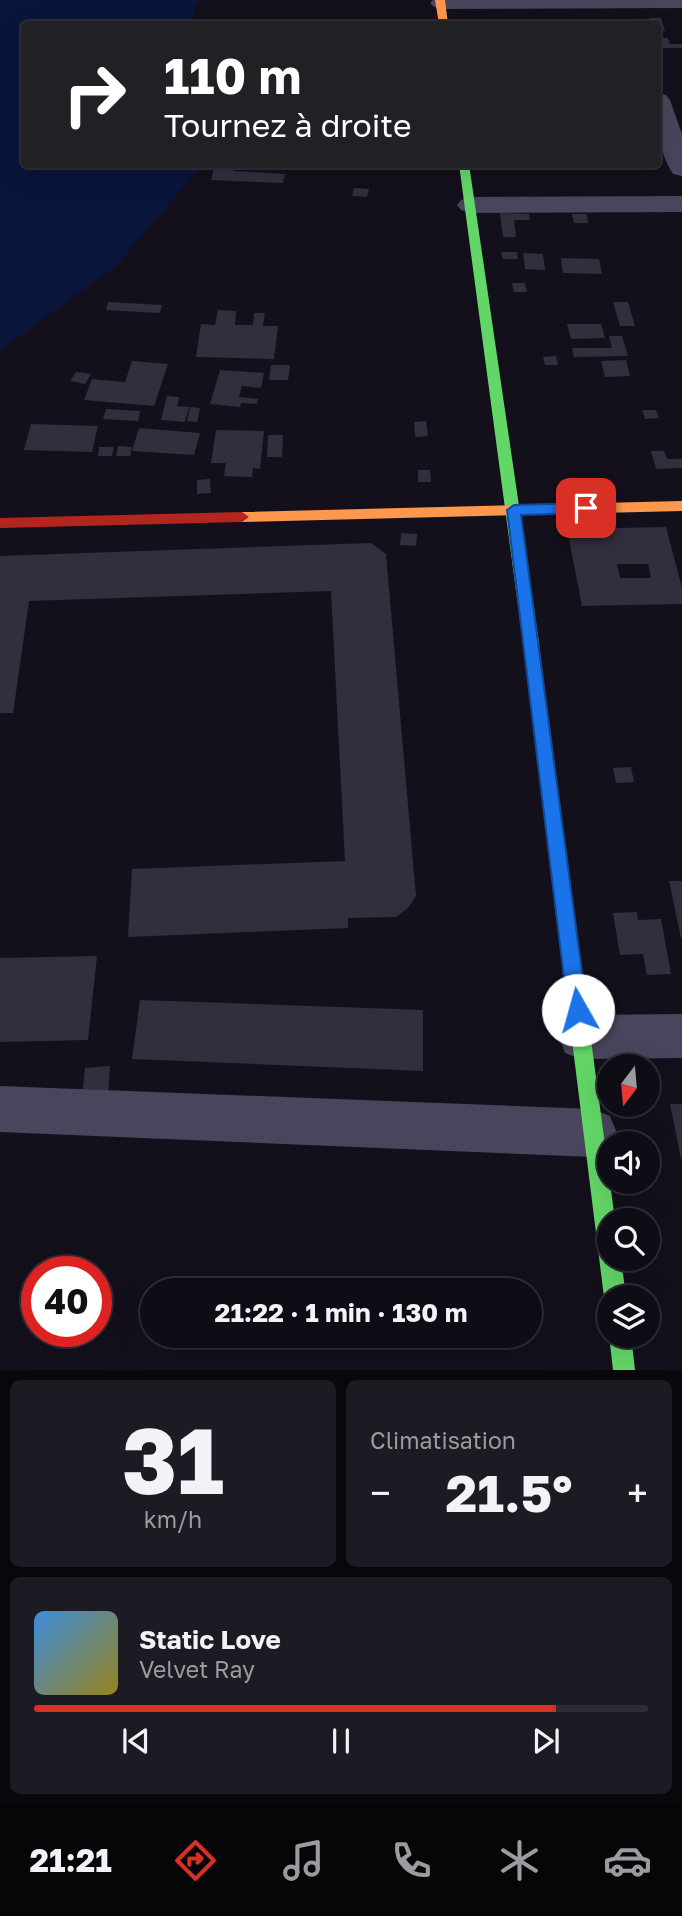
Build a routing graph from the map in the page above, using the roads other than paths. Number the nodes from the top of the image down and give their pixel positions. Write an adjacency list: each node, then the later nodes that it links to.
1 (441, 1): 2 (street); 4 (street)
2 (625, 2): 3 (street); 5 (street)
3 (682, 2)
4 (444, 21)
5 (631, 21)
6 (661, 99): 7 (street)
7 (682, 99)
8 (661, 108): 10 (street)
9 (465, 168): 12 (street)
10 (682, 169)
11 (682, 204): 12 (street)
12 (470, 205): 14 (street)
13 (682, 506): 14 (street)
14 (514, 510): 15 (street); 17 (street)
15 (0, 523)
16 (682, 1036): 17 (street)
17 (582, 1037): 19 (street)
18 (0, 1110): 19 (street)
19 (593, 1133): 20 (street)
20 (603, 1208)
21 (621, 1348): 22 (street)
22 (624, 1370)

